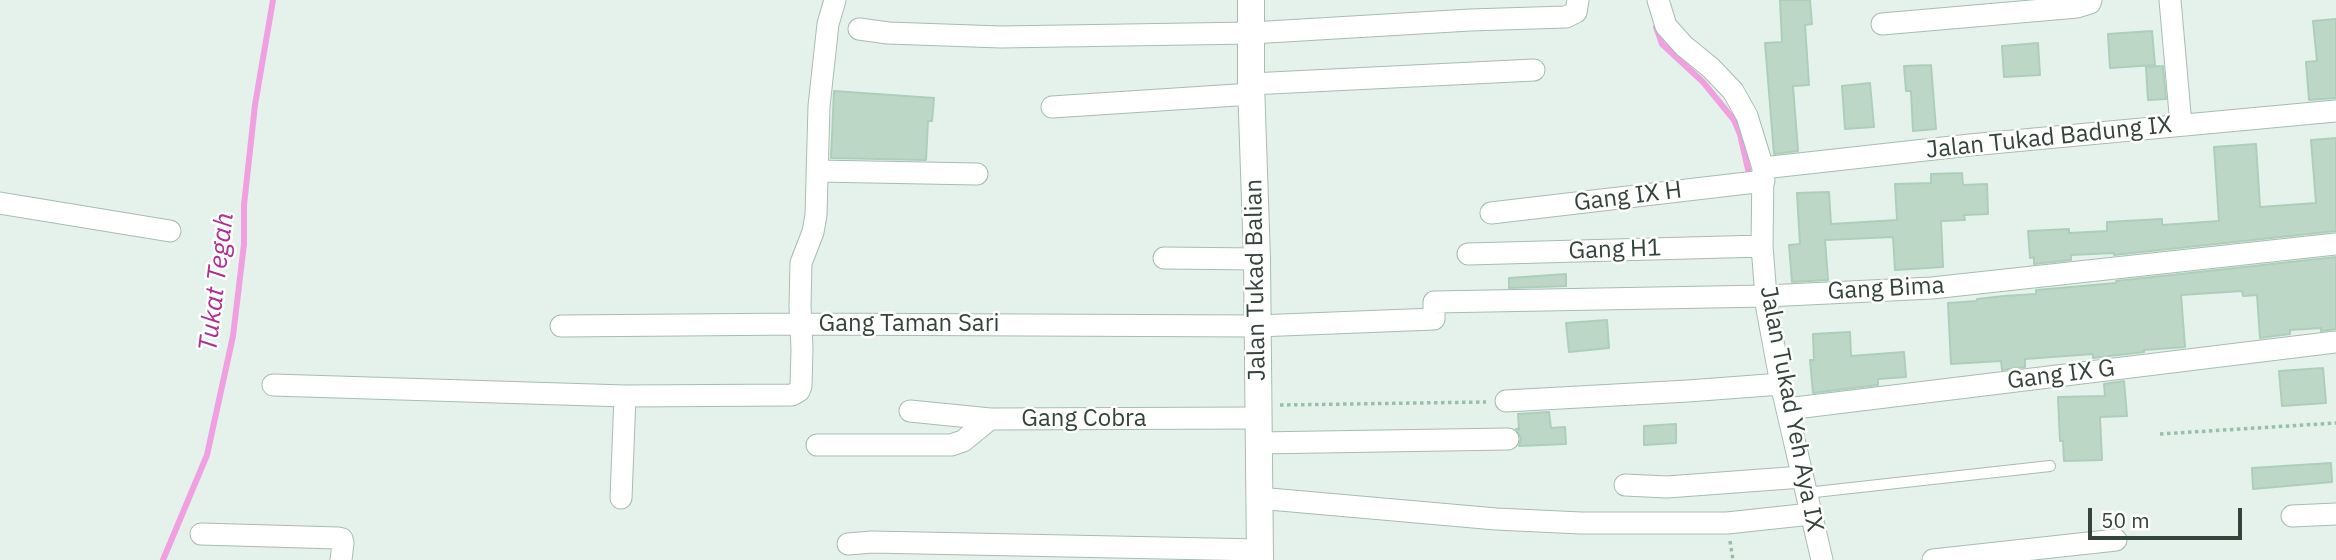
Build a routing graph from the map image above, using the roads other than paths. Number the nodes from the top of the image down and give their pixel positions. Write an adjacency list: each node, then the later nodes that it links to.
1 (835, 0): 15 (street)
2 (1251, 0): 9 (street, Jalan Tukad Balian)
3 (1577, 0): 9 (street)
4 (1658, 0): 17 (street, Jalan Tukad Yeh Aya IX)
5 (2091, 0): 7 (street)
6 (2170, 0): 14 (street)
7 (1882, 24)
8 (859, 29): 9 (street)
9 (1251, 33): 11 (street, Jalan Tukad Balian)
10 (1534, 71): 11 (street)
11 (1252, 89): 12 (street); 25 (street, Jalan Tukad Balian)
12 (1052, 107)
13 (2336, 111): 14 (street, Jalan Tukad Badung IX)
14 (2181, 125): 17 (street, Jalan Tukad Badung IX)
15 (818, 171): 16 (street); 28 (street)
16 (977, 174)
17 (1763, 174): 19 (street, Gang IX H); 22 (street, Jalan Tukad Yeh Aya IX)
18 (0, 202): 20 (street)
19 (1492, 212)
20 (170, 231)
21 (2336, 244): 26 (street, Gang Bima)
22 (1762, 246): 23 (street, Gang H1); 26 (street, Jalan Tukad Yeh Aya IX)
23 (1468, 254)
24 (1164, 258): 25 (street)
25 (1257, 258): 30 (street, Jalan Tukad Balian)
26 (1766, 296): 27 (street, Gang Bima); 32 (street, Jalan Tukad Yeh Aya IX)
27 (1434, 302): 30 (street, Gang Taman Sari)
28 (801, 324): 29 (street, Gang Taman Sari); 30 (street, Gang Taman Sari); 34 (street)
29 (561, 326)
30 (1257, 326): 39 (street, Jalan Tukad Balian)
31 (2336, 342): 36 (street, Gang IX G)
32 (1781, 384): 35 (street); 36 (street, Jalan Tukad Yeh Aya IX)
33 (273, 385): 34 (street)
34 (625, 396): 45 (street)
35 (1506, 401)
36 (1787, 409): 44 (street, Jalan Tukad Yeh Aya IX)
37 (910, 411): 38 (street, Gang Cobra)
38 (990, 419): 39 (street, Gang Cobra); 41 (street)
39 (1257, 422): 40 (street, Gang Cobra); 46 (street, Jalan Tukad Balian)
40 (1508, 439)
41 (817, 445)
42 (2050, 466): 44 (lane)
43 (1625, 485): 44 (street)
44 (1804, 485): 47 (street, Jalan Tukad Yeh Aya IX)
45 (621, 498)
46 (1258, 498): 47 (street); 53 (street, Jalan Tukad Balian)
47 (1811, 514): 55 (street, Jalan Tukad Yeh Aya IX)
48 (2336, 514): 49 (street)
49 (2292, 516)
50 (201, 534): 54 (street)
51 (2116, 540): 56 (street)
52 (848, 544): 53 (street)
53 (1260, 555)
54 (341, 560)
55 (1822, 560)
56 (1933, 560)

